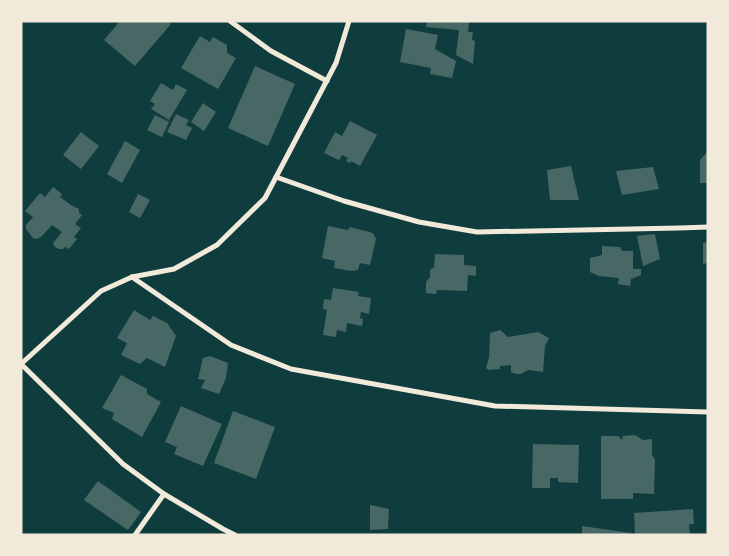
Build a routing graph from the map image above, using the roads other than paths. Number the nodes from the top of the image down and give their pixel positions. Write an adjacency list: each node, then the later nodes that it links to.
1 (230, 21): 3 (street)
2 (349, 21): 3 (street)
3 (327, 81): 4 (street)
4 (276, 177): 5 (street); 6 (street)
5 (708, 226)
6 (132, 277): 7 (street); 8 (street)
7 (21, 364): 9 (street)
8 (708, 412)
9 (164, 494): 10 (street); 11 (street)
10 (134, 535)
11 (235, 535)

